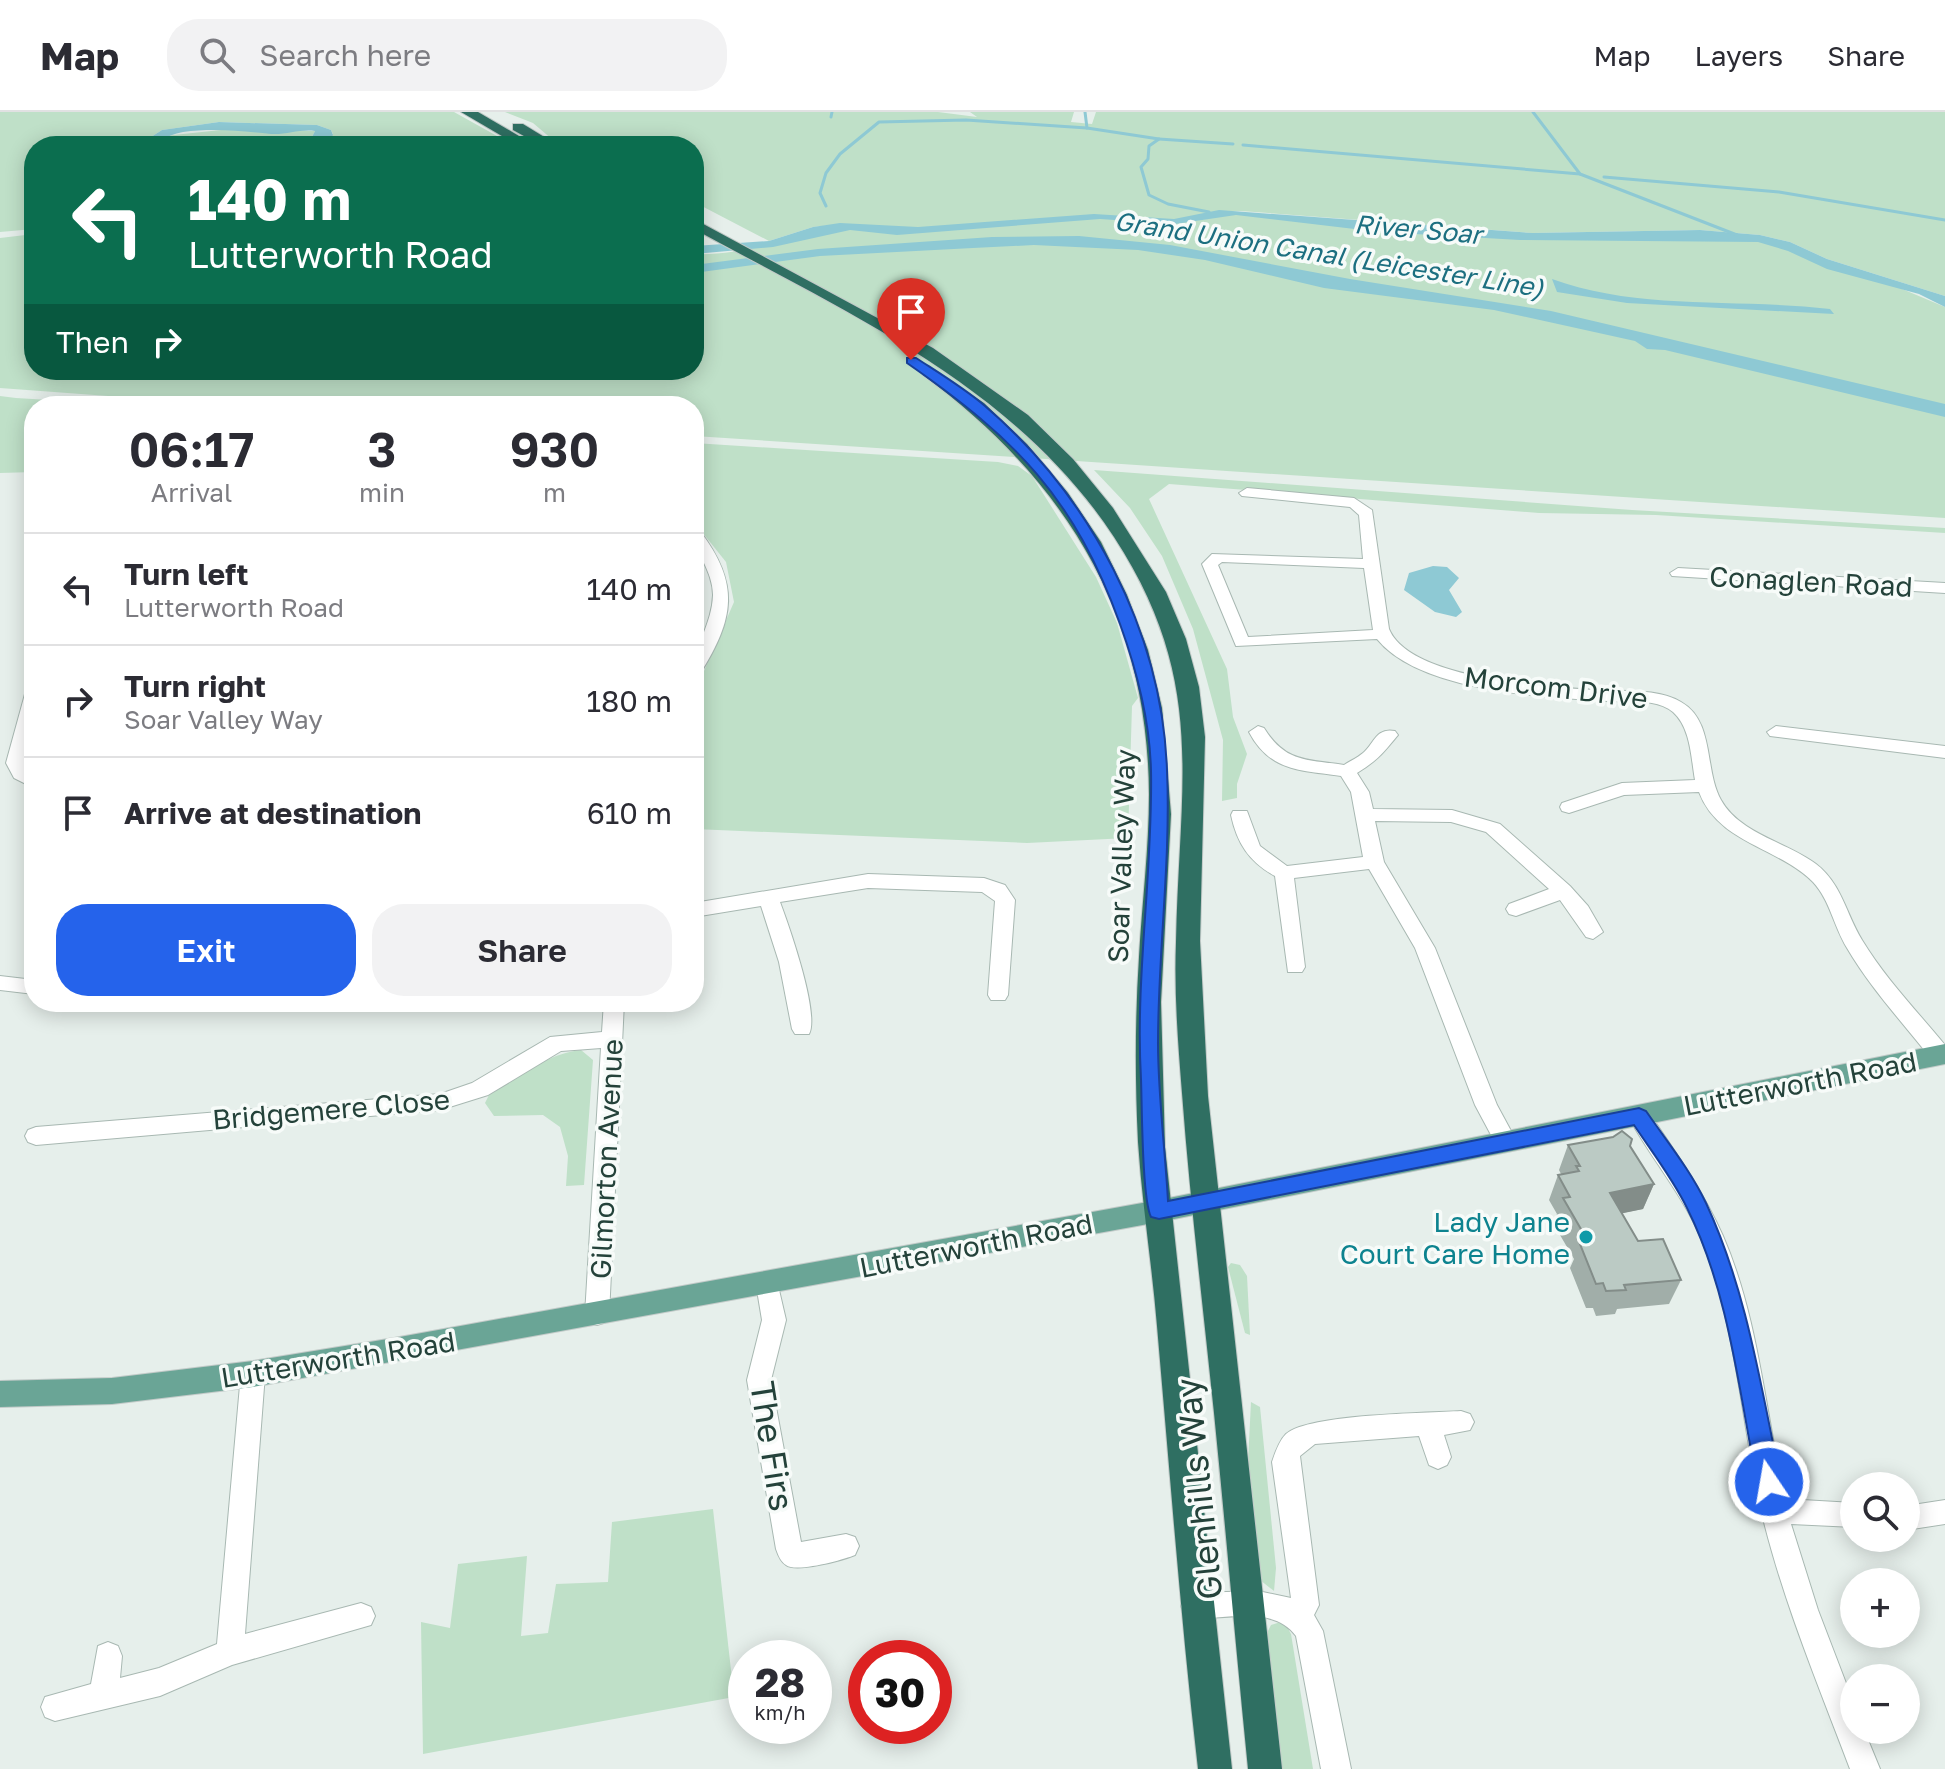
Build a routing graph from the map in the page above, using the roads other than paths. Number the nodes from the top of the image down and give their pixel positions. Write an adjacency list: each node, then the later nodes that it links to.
1 (468, 112): 3 (highway)
2 (491, 112): 4 (highway)
3 (511, 136)
4 (534, 136)
5 (704, 234): 6 (highway, Soar Valley Way)
6 (768, 273): 43 (highway, Soar Valley Way); 44 (highway, Soar Valley Way)
7 (1247, 493): 9 (street)
8 (704, 548): 13 (street)
9 (1373, 564): 12 (street); 12 (street)
10 (1678, 573): 11 (street, Conaglen Road)
11 (1945, 588)
12 (1383, 634): 21 (street, Morcom Drive)
13 (704, 650)
14 (1258, 732): 19 (street)
15 (1776, 732): 18 (street)
16 (1389, 735): 19 (street)
17 (24, 744): 20 (street)
18 (1945, 752)
19 (1347, 771): 24 (street)
20 (24, 776)
21 (1705, 786): 22 (street); 39 (street, Morcom Drive)
22 (1569, 807)
23 (1240, 815): 26 (street)
24 (1367, 815): 25 (street); 27 (street)
25 (1374, 862): 26 (street); 42 (street)
26 (1284, 873): 32 (street)
27 (1563, 891): 30 (street); 31 (street)
28 (768, 897): 29 (street); 35 (street); 37 (street)
29 (704, 908)
30 (1516, 909)
31 (1593, 932)
32 (1295, 967)
33 (0, 983): 34 (street)
34 (24, 986)
35 (998, 995)
36 (613, 1012): 38 (street, Gilmorton Avenue)
37 (802, 1029)
38 (612, 1039): 41 (street, Bridgemere Close); 46 (street, Gilmorton Avenue)
39 (1943, 1054): 40 (main road, Lutterworth Road)
40 (1639, 1116): 42 (main road, Lutterworth Road); 52 (street)
41 (36, 1136)
42 (1506, 1142): 43 (main road, Lutterworth Road)
43 (1206, 1202): 44 (main road, Lutterworth Road); 57 (highway, Glenhills Way)
44 (1159, 1211): 45 (main road, Lutterworth Road); 58 (highway, Glenhills Way)
45 (768, 1284): 46 (main road, Lutterworth Road); 56 (street, The Firs)
46 (597, 1315): 47 (main road, Lutterworth Road)
47 (253, 1374): 48 (main road, Lutterworth Road); 61 (street)
48 (0, 1394)
49 (1461, 1422): 50 (street)
50 (1428, 1424): 51 (street); 59 (street)
51 (1438, 1457)
52 (1775, 1511): 54 (street); 68 (street)
53 (1945, 1512): 55 (street)
54 (1840, 1514)
55 (1920, 1516)
56 (846, 1546)
57 (1248, 1605): 58 (street); 59 (street); 66 (highway, Glenhills Way)
58 (1195, 1606): 65 (highway, Glenhills Way)
59 (1299, 1615): 67 (street)
60 (361, 1616): 61 (street)
61 (230, 1652): 63 (street)
62 (108, 1656): 63 (street)
63 (104, 1695): 64 (street)
64 (55, 1707)
65 (1215, 1769)
66 (1265, 1769)
67 (1336, 1769)
68 (1865, 1769)

